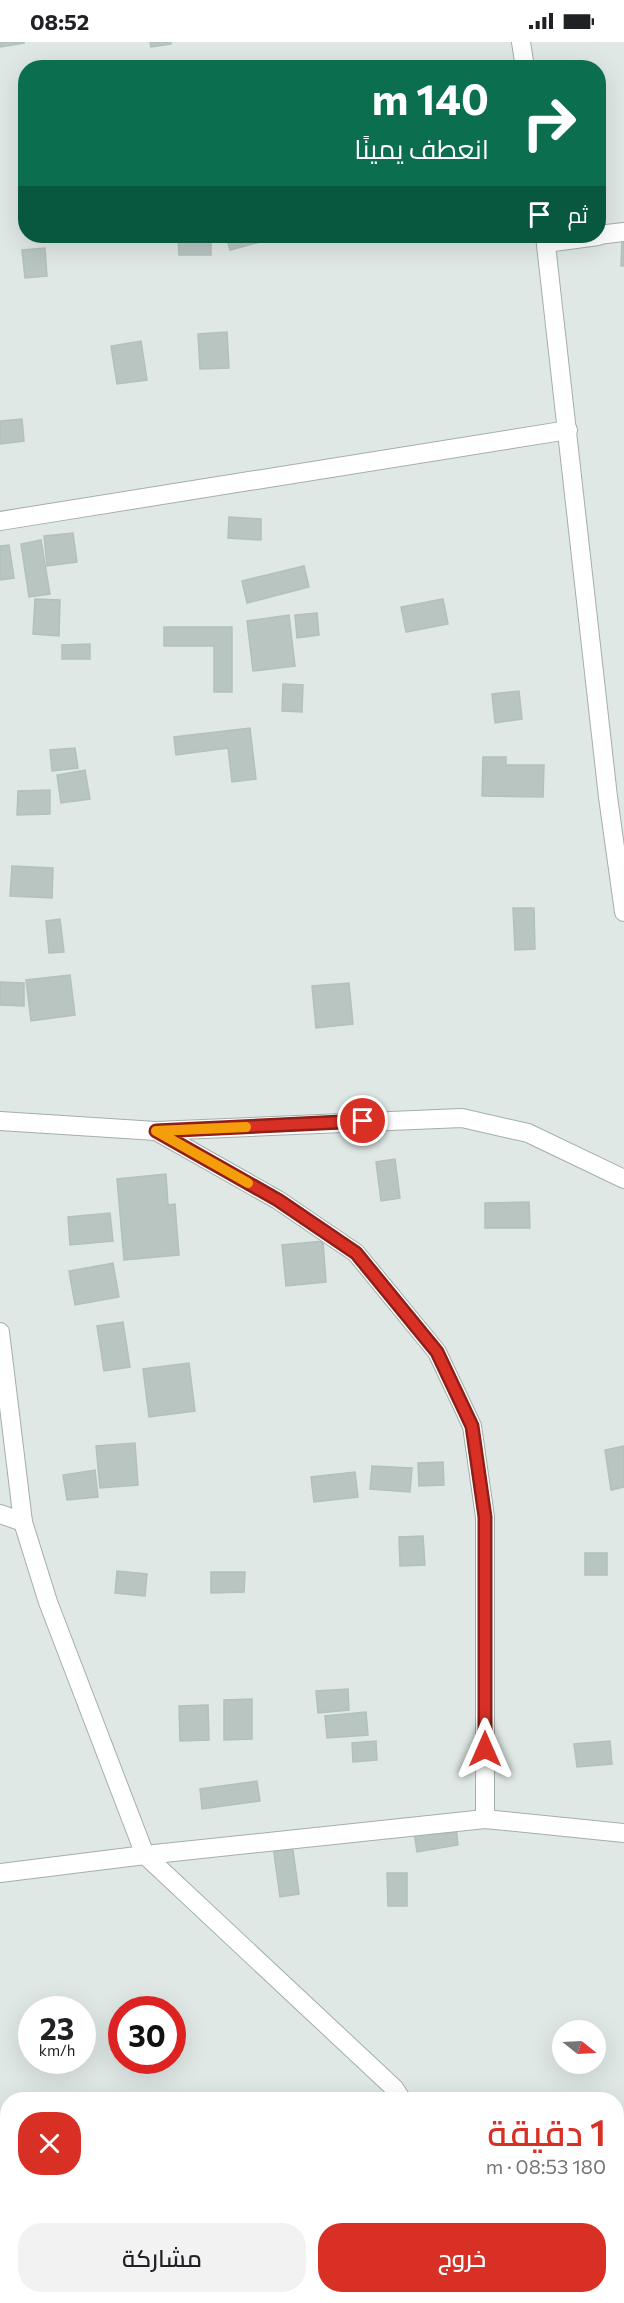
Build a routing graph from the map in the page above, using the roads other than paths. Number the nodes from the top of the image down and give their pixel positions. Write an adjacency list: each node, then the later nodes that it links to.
1 (521, 42): 2 (street)
2 (524, 60)
3 (624, 232): 4 (street)
4 (606, 234)
5 (546, 243): 6 (street)
6 (568, 430): 7 (street); 8 (street)
7 (0, 521)
8 (616, 796): 9 (street)
9 (624, 912)
10 (0, 1121): 11 (street)
11 (156, 1131): 12 (street); 16 (street)
12 (624, 1179)
13 (0, 1332): 15 (street)
14 (0, 1514): 15 (street)
15 (23, 1522): 18 (street)
16 (485, 1819): 17 (street); 18 (street)
17 (624, 1833)
18 (144, 1855): 19 (street); 20 (street)
19 (0, 1874)
20 (397, 2092)

